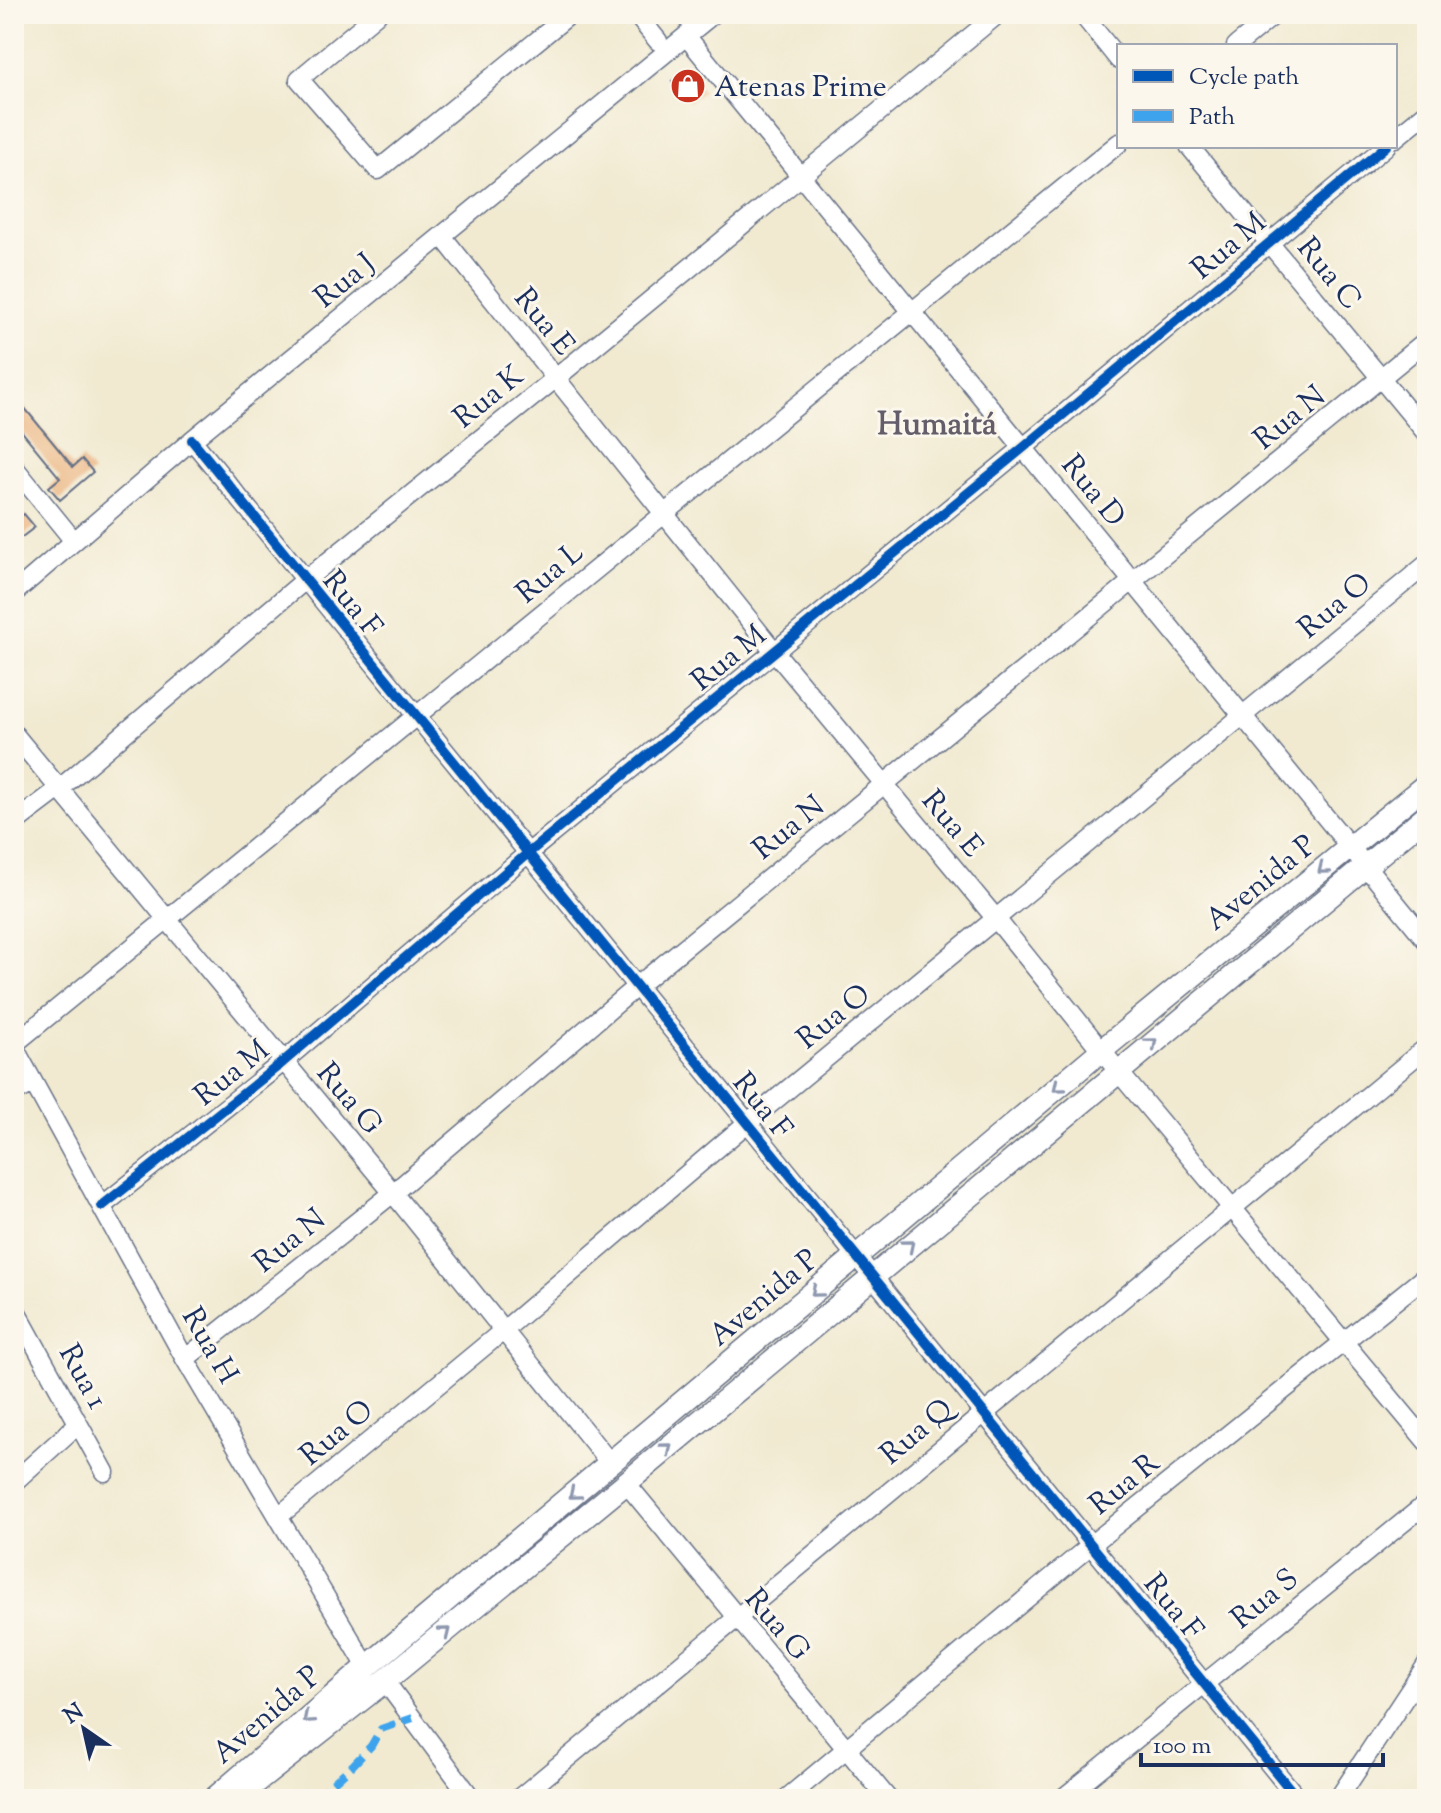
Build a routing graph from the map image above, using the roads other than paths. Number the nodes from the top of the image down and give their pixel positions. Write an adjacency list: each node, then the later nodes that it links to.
1 (377, 14): 2 (street)
2 (570, 14)
3 (636, 14): 9 (street)
4 (713, 14): 8 (street, Rua J)
5 (998, 14): 17 (street, Rua K)
6 (1082, 14): 11 (street)
7 (1275, 14): 10 (street)
8 (685, 23): 17 (street, Rua D); 18 (street, Rua J)
9 (658, 41)
10 (1238, 44)
11 (1117, 58)
12 (1427, 112): 13 (street)
13 (1397, 136)
14 (1117, 145): 20 (street, Rua L)
15 (1191, 148): 19 (street, Rua C)
16 (1384, 148): 19 (street, Rua M)
17 (801, 176): 20 (street, Rua D); 22 (street, Rua K)
18 (442, 236): 22 (street, Rua E); 25 (street, Rua J)
19 (1268, 242): 23 (street, Rua C); 26 (street, Rua M)
20 (912, 312): 26 (street, Rua D); 28 (street, Rua L)
21 (1427, 340): 23 (street, Rua N)
22 (556, 378): 28 (street, Rua E); 31 (street, Rua K)
23 (1380, 379): 24 (street, Rua C); 32 (street, Rua N)
24 (1427, 434)
25 (192, 440): 29 (street, Rua J); 31 (street, Rua F)
26 (1023, 448): 32 (street, Rua D); 34 (street, Rua M)
27 (14, 467): 29 (street)
28 (663, 514): 34 (street, Rua E); 36 (street, Rua L)
29 (74, 541): 33 (street, Rua J)
30 (1427, 564): 35 (street, Rua O)
31 (304, 581): 36 (street, Rua F); 40 (street, Rua K)
32 (1133, 582): 35 (street, Rua D); 38 (street, Rua N)
33 (14, 593)
34 (774, 651): 38 (street, Rua E); 44 (street, Rua M)
35 (1242, 717): 43 (street, Rua D); 46 (street, Rua O)
36 (416, 718): 44 (street, Rua F); 47 (street, Rua L)
37 (14, 734): 40 (street, Rua G)
38 (884, 784): 46 (street, Rua E); 49 (street, Rua N)
39 (1427, 784): 43 (street, Avenida P)
40 (59, 789): 42 (street, Rua K); 47 (street, Rua G)
41 (1427, 815): 45 (street, Avenida P)
42 (14, 823)
43 (1350, 847): 45 (street, Rua D); 52 (street, Avenida P, one-way to 52)
44 (527, 854): 49 (street, Rua F); 53 (street, Rua M)
45 (1364, 865): 48 (street, Rua D); 54 (street, Avenida P, one-way to 45)
46 (997, 920): 52 (street, Rua E); 57 (street, Rua O)
47 (167, 921): 50 (street, Rua L); 53 (street, Rua G)
48 (1427, 941)
49 (636, 987): 57 (street, Rua F); 58 (street, Rua N)
50 (14, 1046): 55 (street, Rua H)
51 (1427, 1047): 60 (street, Rua Q)
52 (1102, 1050): 54 (street, Rua E); 61 (street, Avenida P, one-way to 61)
53 (283, 1062): 58 (street, Rua G); 59 (street, Rua M)
54 (1118, 1071): 60 (street, Rua E); 63 (street, Avenida P, one-way to 54)
55 (33, 1083): 56 (street); 59 (street, Rua H)
56 (14, 1093)
57 (747, 1123): 61 (street, Rua F); 65 (street, Rua O)
58 (393, 1193): 65 (street, Rua G); 67 (street, Rua N)
59 (102, 1206): 67 (street, Rua H)
60 (1232, 1208): 66 (street, Rua E); 68 (street, Rua Q)
61 (857, 1258): 63 (street, Rua F); 71 (street, Avenida P, one-way to 71)
62 (1427, 1275): 66 (street, Rua R)
63 (871, 1276): 68 (street, Rua F); 74 (street, Avenida P, one-way to 63)
64 (14, 1307): 69 (street, Rua 1)
65 (504, 1330): 71 (street, Rua G); 76 (street, Rua O)
66 (1342, 1342): 70 (street, Rua E); 77 (street, Rua R)
67 (185, 1359): 76 (street, Rua H)
68 (983, 1412): 77 (street, Rua F); 78 (street, Rua Q)
69 (78, 1424): 72 (street, Rua 1); 73 (street)
70 (1427, 1442)
71 (610, 1463): 79 (street, Avenida P, one-way to 79)
72 (105, 1472)
73 (14, 1482)
74 (626, 1483): 78 (street, Rua G); 79 (street, Avenida P, one-way to 74)
75 (1427, 1503): 81 (street, Rua S)
76 (279, 1516): 79 (street, Rua H)
77 (1092, 1544): 81 (street, Rua F); 82 (street, Rua R)
78 (736, 1617): 82 (street, Rua G); 86 (street, Rua Q)
79 (376, 1674): 83 (street, Avenida P, one-way to 83); 84 (street, Avenida P); 85 (street, Rua H)
80 (1424, 1675): 91 (street)
81 (1205, 1682): 89 (street, Rua S); 90 (street, Rua F)
82 (846, 1749): 87 (street, Rua R); 88 (street, Rua G)
83 (214, 1799)
84 (235, 1799)
85 (472, 1799)
86 (518, 1799)
87 (786, 1799)
88 (888, 1799)
89 (1062, 1799)
90 (1298, 1799)
91 (1338, 1799)

